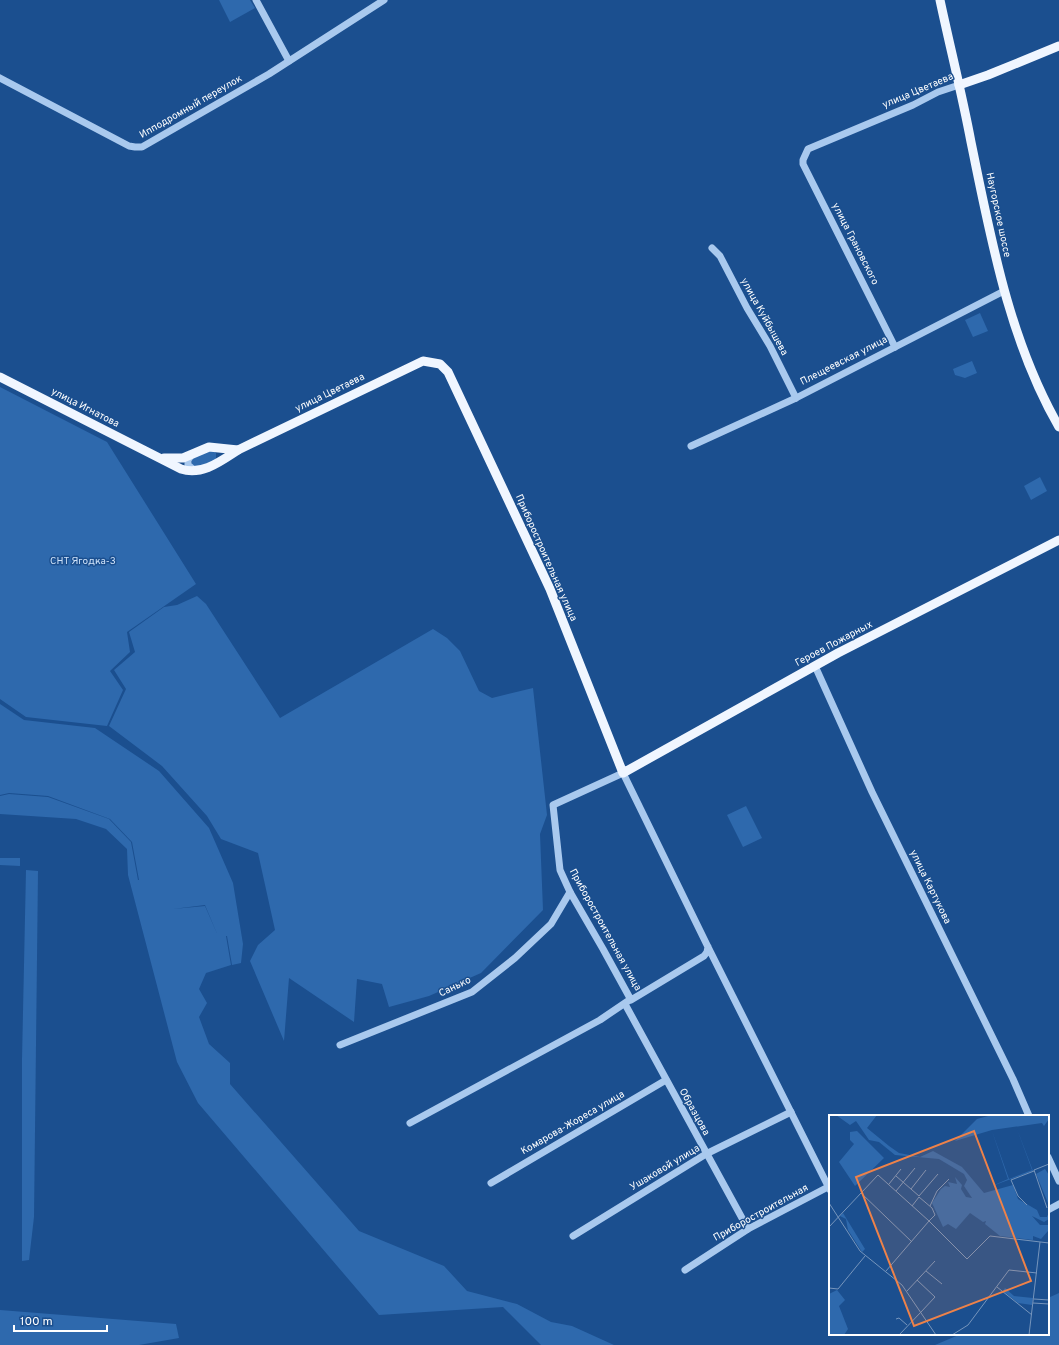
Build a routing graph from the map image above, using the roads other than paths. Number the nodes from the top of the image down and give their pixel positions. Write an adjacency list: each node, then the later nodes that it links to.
1 (256, 0): 5 (street)
2 (384, 0): 5 (street, Ипподромный переулок)
3 (940, 0): 7 (main road, Наугорское шоссе)
4 (1059, 46): 7 (main road, улица Цветаева)
5 (289, 61): 6 (street, Ипподромный переулок)
6 (0, 78)
7 (959, 85): 8 (street, улица Цветаева); 10 (main road, Наугорское шоссе)
8 (808, 150): 11 (street, улица Грановского)
9 (712, 248): 14 (street, улица Куйбышева)
10 (1004, 291): 11 (street, Плещеевская улица); 15 (main road, Наугорское шоссе)
11 (895, 346): 14 (street, Плещеевская улица)
12 (433, 362): 18 (main road, улица Цветаева); 25 (main road, Приборостроительная улица)
13 (0, 377): 20 (main road, улица Игнатова)
14 (796, 398): 16 (street, Плещеевская улица)
15 (1059, 426)
16 (691, 446)
17 (214, 447): 18 (main road); 19 (main road, улица Игнатова); 21 (street)
18 (238, 450): 21 (main road, улица Цветаева)
19 (192, 454): 20 (main road, улица Игнатова); 22 (street)
20 (160, 458): 22 (main road, улица Игнатова)
21 (219, 463): 22 (main road, улица Цветаева)
22 (195, 471)
23 (1059, 540): 24 (main road, Героев Пожарных)
24 (815, 666): 25 (main road, Героев Пожарных); 32 (street, улица Картукова)
25 (623, 773): 26 (street, Приборостроительная улица); 27 (street, Приборостроительная улица)
26 (570, 892): 28 (street, Приборостроительная улица); 29 (street, Санько)
27 (708, 947): 28 (street, Приборостроительная улица); 31 (street, Приборостроительная улица)
28 (628, 1002): 30 (street, Образцова); 33 (street)
29 (340, 1045)
30 (666, 1080): 34 (street, Образцова); 37 (street, Комарова-Жореса улица)
31 (791, 1112): 34 (street, Ушаковой улица); 38 (street, Приборостроительная улица)
32 (1029, 1115)
33 (410, 1123)
34 (706, 1154): 41 (street, Образцова); 42 (street, Ушаковой улица)
35 (1049, 1159): 36 (street)
36 (1059, 1181)
37 (491, 1183)
38 (829, 1189): 41 (street, Приборостроительная)
39 (1059, 1204): 40 (street)
40 (1049, 1209)
41 (748, 1229): 43 (street, Приборостроительная)
42 (573, 1236)
43 (685, 1270)

